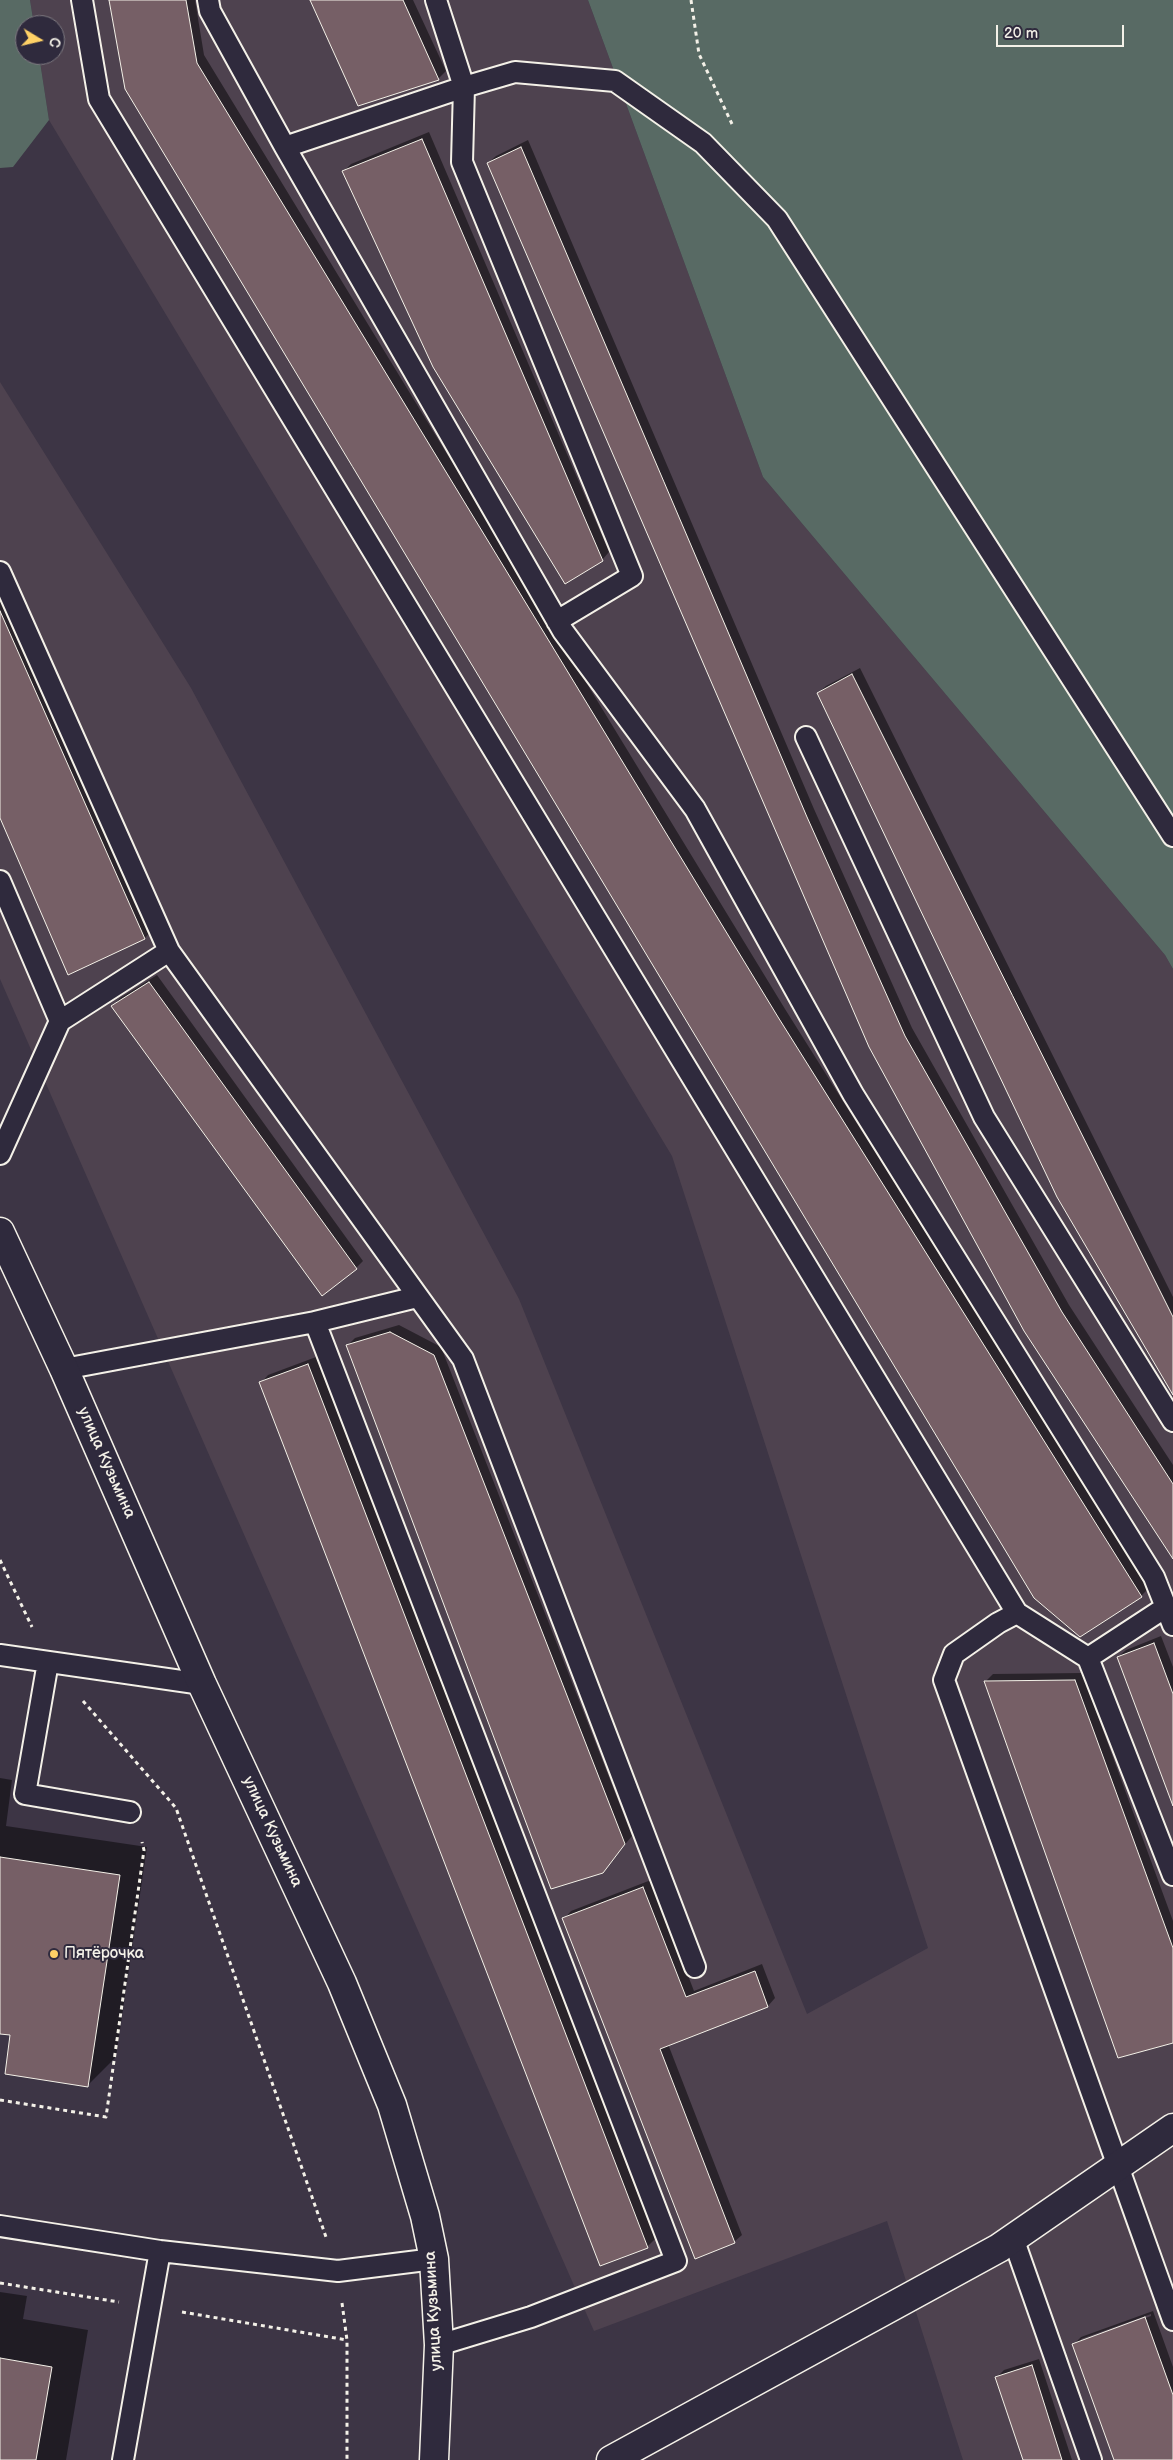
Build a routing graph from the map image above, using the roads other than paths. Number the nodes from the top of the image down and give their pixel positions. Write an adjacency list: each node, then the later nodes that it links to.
1 (82, 0): 19 (lane)
2 (208, 0): 5 (lane)
3 (436, 0): 4 (lane)
4 (464, 87): 5 (lane); 7 (lane); 9 (lane)
5 (285, 147): 7 (lane)
6 (0, 572): 11 (lane)
7 (557, 621): 20 (lane)
8 (806, 737): 18 (lane)
9 (1173, 836)
10 (0, 881): 12 (lane)
11 (169, 951): 12 (lane); 15 (lane)
12 (60, 1021): 13 (lane)
13 (0, 1154)
14 (0, 1232): 17 (main road, улица Кузьмина)
15 (417, 1297): 16 (lane); 27 (lane)
16 (315, 1322): 17 (lane); 35 (lane)
17 (64, 1369): 24 (main road, улица Кузьмина)
18 (1173, 1421)
19 (1017, 1613): 22 (lane); 29 (lane)
20 (1170, 1616): 22 (lane)
21 (0, 1655): 23 (lane)
22 (1088, 1658): 26 (lane)
23 (48, 1662): 24 (lane); 25 (lane)
24 (202, 1684): 33 (main road, улица Кузьмина)
25 (130, 1812)
26 (1173, 1875)
27 (695, 1967)
28 (1173, 2128): 29 (main road)
29 (1118, 2165): 31 (main road); 34 (lane)
30 (0, 2226): 32 (lane)
31 (1013, 2238): 38 (main road); 39 (lane)
32 (160, 2250): 33 (lane); 36 (lane)
33 (434, 2259): 35 (main road, улица Кузьмина)
34 (1173, 2320)
35 (439, 2345): 37 (main road, улица Кузьмина)
36 (123, 2460)
37 (434, 2460)
38 (611, 2460)
39 (1091, 2460)

